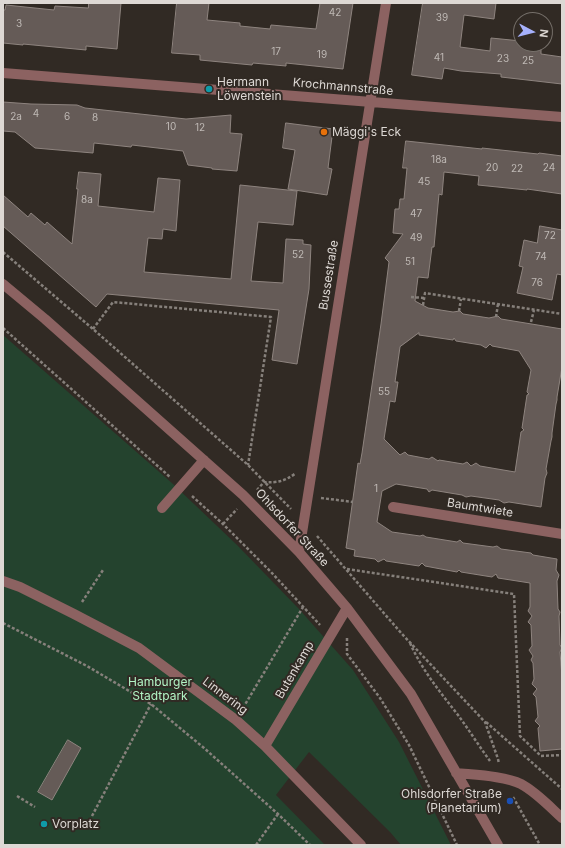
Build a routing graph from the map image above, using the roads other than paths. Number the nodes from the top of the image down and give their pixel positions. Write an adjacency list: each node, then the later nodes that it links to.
1 (386, 3): 3 (street, Bussestraße)
2 (3, 73): 3 (street, Krochmannstraße)
3 (370, 102): 4 (street, Krochmannstraße); 10 (street, Bussestraße)
4 (562, 117)
5 (3, 284): 6 (street, Ohlsdorfer Straße)
6 (204, 460): 8 (street); 10 (street, Ohlsdorfer Straße)
7 (393, 507): 9 (street, Baumtwiete)
8 (162, 508)
9 (562, 534)
10 (299, 552): 12 (street, Ohlsdorfer Straße)
11 (3, 581): 13 (street, Linnering)
12 (347, 608): 13 (street, Butenkamp); 14 (street, Ohlsdorfer Straße)
13 (265, 746): 16 (street, Linnering)
14 (456, 773): 15 (street); 17 (street, Ohlsdorfer Straße)
15 (562, 818)
16 (361, 845)
17 (498, 845)

